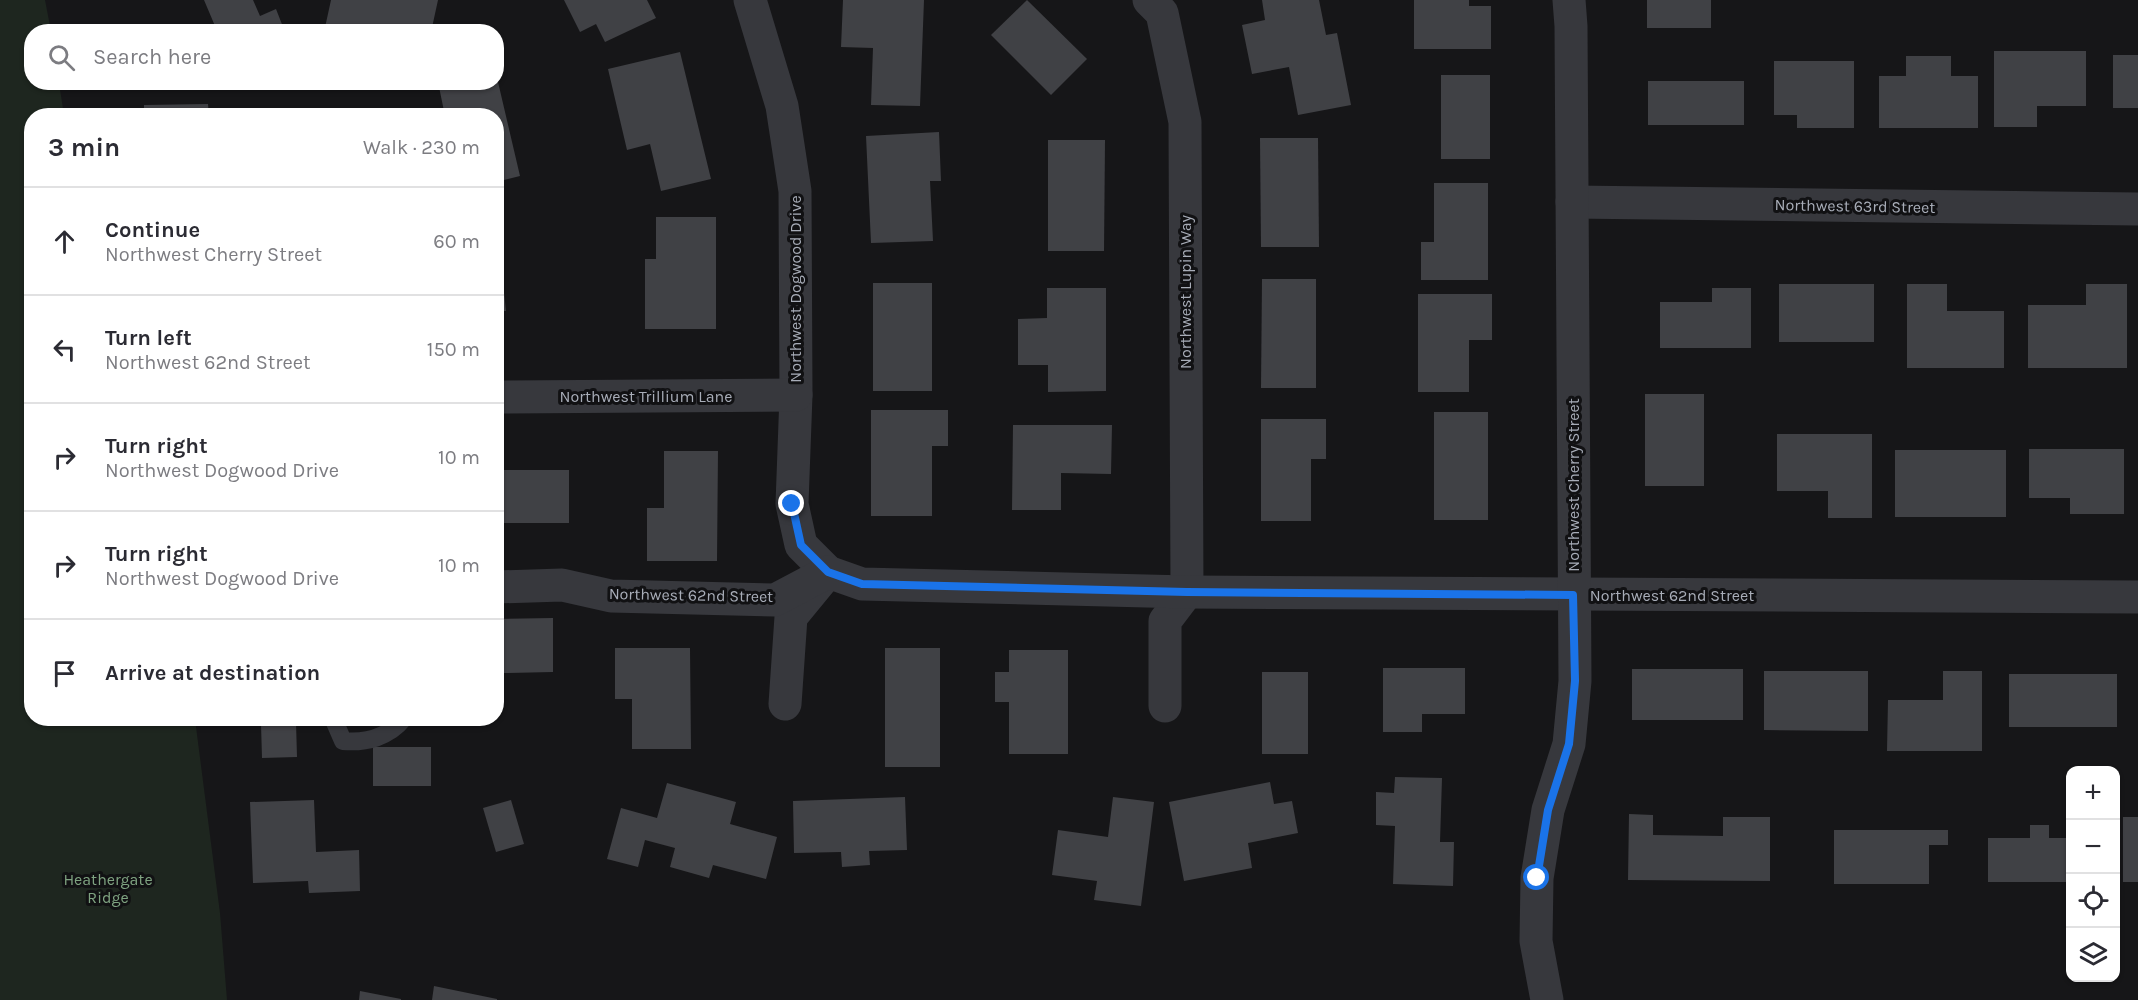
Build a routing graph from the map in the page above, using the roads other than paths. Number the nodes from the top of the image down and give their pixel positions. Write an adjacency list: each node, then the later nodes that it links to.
1 (750, 0): 6 (street, Northwest Dogwood Drive)
2 (1149, 0): 10 (street, Northwest Lupin Way)
3 (1569, 0): 4 (street, Northwest Cherry Street)
4 (1572, 202): 5 (street, Northwest 63rd Street); 11 (street, Northwest Cherry Street)
5 (2138, 209)
6 (796, 395): 7 (street, Northwest Trillium Lane); 8 (street, Northwest Dogwood Drive)
7 (504, 397)
8 (828, 572): 9 (street, Northwest 62nd Street); 10 (street, Northwest 62nd Street); 13 (street)
9 (504, 587)
10 (1187, 592): 11 (street, Northwest 62nd Street); 14 (street)
11 (1573, 595): 12 (street, Northwest 62nd Street); 17 (street, Northwest Cherry Street)
12 (2138, 597)
13 (785, 704)
14 (1165, 706)
15 (336, 726): 16 (lane)
16 (395, 726)
17 (1547, 1000)

